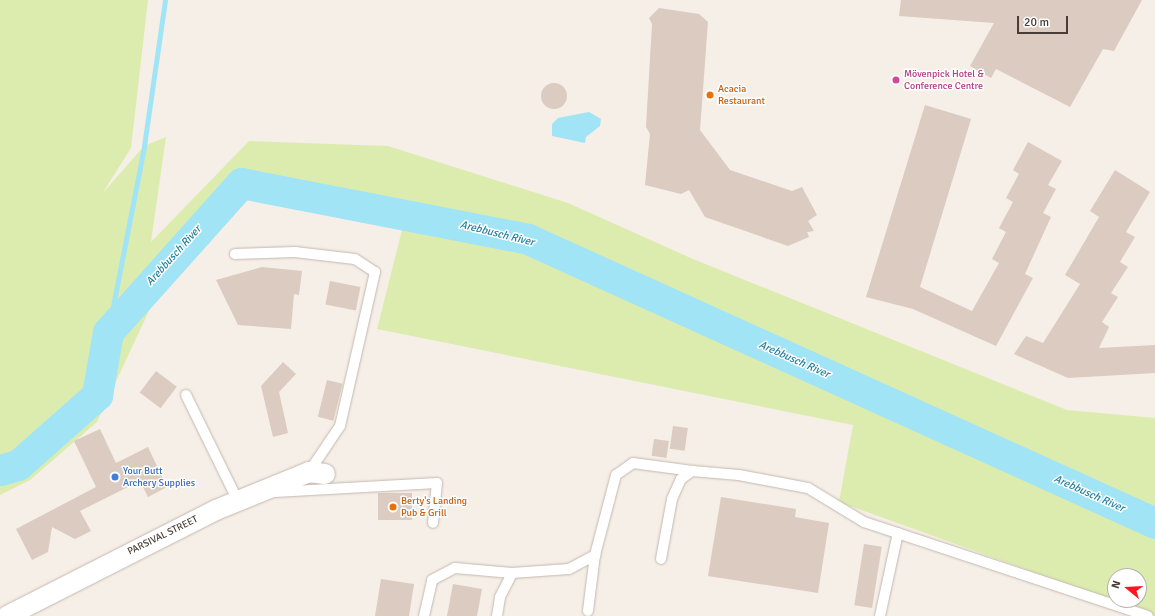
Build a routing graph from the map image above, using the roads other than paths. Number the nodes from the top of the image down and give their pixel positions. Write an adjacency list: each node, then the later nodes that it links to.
1 (235, 254): 4 (lane)
2 (186, 395): 6 (lane)
3 (692, 471): 8 (lane); 9 (lane); 10 (lane)
4 (317, 473): 5 (street, PARSIVAL STREET)
5 (260, 493): 6 (street, PARSIVAL STREET); 7 (lane)
6 (238, 501): 13 (street, PARSIVAL STREET)
7 (434, 523)
8 (898, 533): 16 (lane); 17 (lane)
9 (595, 555): 11 (lane); 12 (lane)
10 (661, 559)
11 (512, 573): 14 (lane); 15 (lane)
12 (588, 611)
13 (7, 616)
14 (424, 616)
15 (497, 616)
16 (880, 616)
17 (1148, 616)

